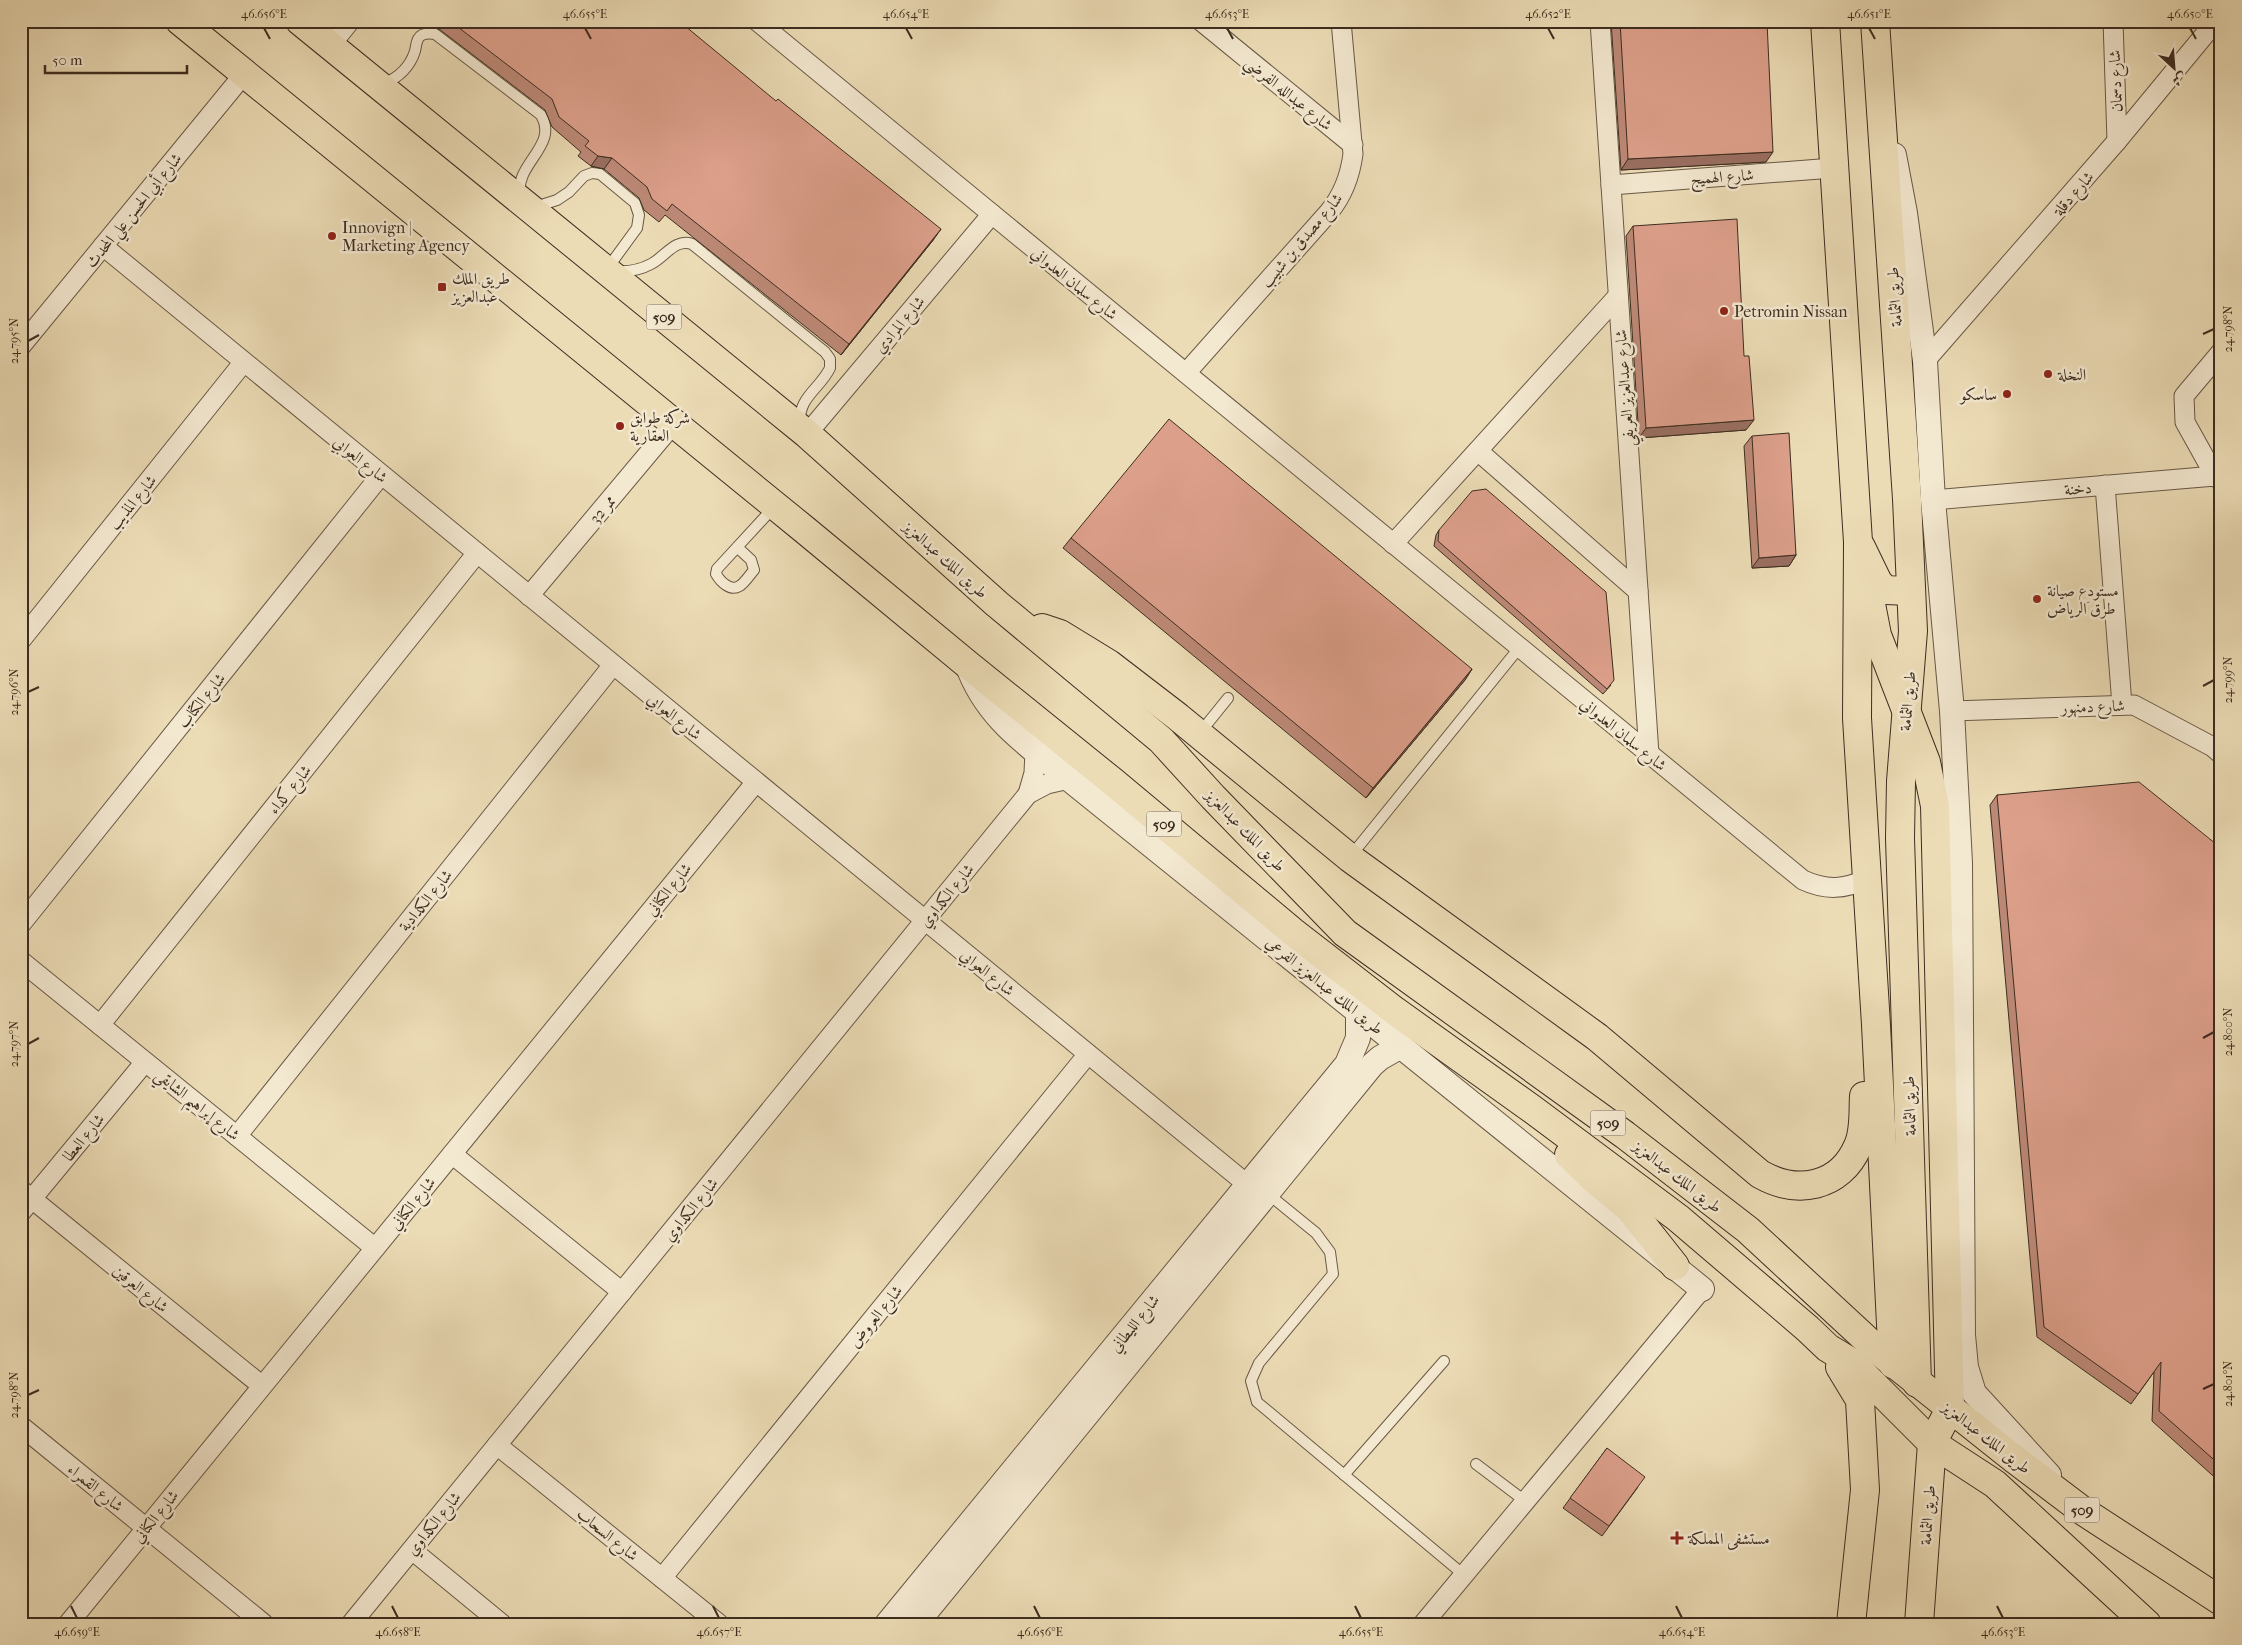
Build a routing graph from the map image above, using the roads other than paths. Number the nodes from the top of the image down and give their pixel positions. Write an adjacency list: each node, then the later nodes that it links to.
1 (180, 21): 13 (main road, طريق الملك عبدالعزيز / 509)
2 (300, 21): 12 (main road, طريق الملك عبدالعزيز / 509)
3 (350, 21): 12 (street)
4 (758, 21): 21 (street, شارع سلمان العدواني)
5 (1201, 21): 17 (street, شارع عبدالله الفرضي)
6 (1341, 21): 17 (street, شارع مصدق بن شبيب)
7 (1600, 21): 19 (street, شارع عبدالعزيز العريفي)
8 (1825, 21): 18 (main road, طريق الثمامة)
9 (1875, 21): 14 (main road, طريق الثمامة)
10 (2113, 21): 16 (street, شارع دسمان)
11 (2216, 21): 16 (street, شارع دقلة)
12 (330, 46): 15 (main road, طريق الملك عبدالعزيز / 509)
13 (244, 74): 22 (street, شارع أبي الحسن علي المحدث); 30 (main road, طريق الملك عبدالعزيز / 509)
14 (1879, 83): 27 (street); 43 (main road, طريق الثمامة)
15 (379, 85): 20 (main road, طريق الملك عبدالعزيز / 509); 20 (lane)
16 (2117, 141): 27 (street, شارع دقلة)
17 (1353, 145): 29 (street, شارع مصدق بن شبيب)
18 (1834, 168): 19 (street, شارع الهميج); 38 (main road, طريق الثمامة)
19 (1611, 184): 24 (street, شارع عبدالعزيز العريفي)
20 (525, 204): 23 (main road, طريق الملك عبدالعزيز / 509); 23 (lane)
21 (992, 214): 29 (street, شارع سلمان العدواني); 31 (street, شارع المرادي)
22 (103, 246): 25 (street, شارع أبي الحسن علي المحدث); 28 (street, شارع العوابي)
23 (607, 270): 31 (main road, طريق الملك عبدالعزيز / 509); 31 (lane)
24 (1618, 296): 32 (street); 42 (street, شارع عبدالعزيز العريفي)
25 (21, 346)
26 (2221, 352): 34 (street)
27 (1925, 361): 36 (street)
28 (243, 363): 33 (street, شارع العوابي); 46 (street, شارع المذيب)
29 (1186, 373): 39 (street, شارع سلمان العدواني)
30 (674, 423): 37 (main road, طريق الملك عبدالعزيز / 509); 44 (street, ممر 32)
31 (804, 432): 45 (main road, طريق الملك عبدالعزيز / 509)
32 (1478, 451): 39 (street); 42 (street)
33 (381, 475): 41 (street, شارع العوابي); 64 (street, شارع الكتاب)
34 (2218, 479): 35 (street, دخنة)
35 (2105, 485): 36 (street, دخنة); 51 (street)
36 (1934, 500): 53 (street)
37 (775, 506): 40 (lane); 49 (main road, طريق الملك عبدالعزيز / 509)
38 (1858, 542): 43 (main road); 52 (main road); 62 (main road, طريق الثمامة)
39 (1393, 544): 47 (street, شارع سلمان العدواني)
40 (737, 547)
41 (477, 554): 44 (street, شارع العوابي); 67 (street, شارع كداء)
42 (1638, 591): 56 (street, شارع عبدالعزيز العريفي)
43 (1911, 591): 52 (main road, طريق الثمامة)
44 (529, 596): 48 (street, شارع العوابي)
45 (1019, 622): 54 (main road); 83 (main road, طريق الملك عبدالعزيز / 509)
46 (21, 640)
47 (1519, 648): 56 (street, شارع سلمان العدواني); 61 (lane)
48 (613, 664): 59 (street, شارع العوابي); 73 (street, شارع الكدادية)
49 (967, 664): 55 (street, طريق الملك عبدالعزيز الفرعي); 72 (main road, طريق الملك عبدالعزيز / 509)
50 (1228, 698): 54 (lane)
51 (2122, 705): 53 (street, شارع دمنهور); 57 (street, شارع دمنهور)
52 (1906, 709): 84 (main road, طريق الثمامة); 86 (main road)
53 (1952, 711): 93 (street)
54 (1199, 734): 61 (main road)
55 (1036, 751): 58 (street, طريق الملك عبدالعزيز الفرعي); 60 (street, شارع الكداوي)
56 (1649, 754): 62 (street, شارع سلمان العدواني)
57 (2221, 754)
58 (1069, 779): 60 (street, شارع الكداوي); 66 (street, طريق الملك عبدالعزيز الفرعي)
59 (756, 782): 63 (street, شارع العوابي); 74 (street, شارع الكناني)
60 (1028, 794): 63 (street, شارع الكداوي)
61 (1350, 858): 68 (main road)
62 (1868, 879): 68 (main road, طريق الثمامة)
63 (925, 921): 70 (street, شارع العوابي); 80 (street, شارع الكداوي)
64 (21, 924)
65 (21, 961): 67 (street, شارع إبراهيم الشايقي)
66 (1358, 1012): 69 (street, طريق الملك عبدالعزيز الفرعي); 75 (street, شارع الليطاني)
67 (100, 1025): 71 (street, شارع إبراهيم الشايقي)
68 (1876, 1025): 83 (main road, طريق الثمامة)
69 (1401, 1046): 75 (street, شارع الليطاني); 78 (street, طريق الملك عبدالعزيز الفرعي)
70 (1088, 1054): 75 (street, شارع العوابي); 97 (street, شارع العروض)
71 (145, 1062): 73 (street, شارع إبراهيم الشايقي); 76 (street, شارع العطا)
72 (1532, 1109): 78 (main road); 81 (main road, طريق الملك عبدالعزيز / 509)
73 (237, 1136): 77 (street, شارع إبراهيم الشايقي)
74 (452, 1154): 77 (street, شارع الكناني); 80 (street)
75 (1258, 1189): 91 (lane); 104 (street, شارع الليطاني); 105 (street, شارع الليطاني)
76 (25, 1201): 85 (street, شارع العرقين)
77 (375, 1248): 85 (street, شارع الكناني)
78 (1675, 1266): 79 (street, طريق الملك عبدالعزيز الفرعي)
79 (1702, 1289): 92 (street)
80 (622, 1292): 89 (street, شارع الكداوي)
81 (1828, 1348): 88 (main road, طريق الملك عبدالعزيز / 509); 107 (main road, طريق الملك عبدالعزيز / 509)
82 (1444, 1361): 91 (lane)
83 (1893, 1364): 84 (main road, طريق الملك عبدالعزيز / 509)
84 (1917, 1383): 86 (main road, طريق الملك عبدالعزيز / 509)
85 (262, 1386): 94 (street, شارع الكناني)
86 (1950, 1410): 88 (main road, طريق الثمامة); 93 (main road, طريق الملك عبدالعزيز / 509)
87 (21, 1426): 94 (street, شارع القمراء)
88 (1932, 1442): 108 (main road, طريق الثمامة); 109 (main road, طريق الملك عبدالعزيز / 509)
89 (497, 1445): 95 (street, شارع الكداوي); 97 (street, شارع السحاب)
90 (1476, 1464): 92 (lane)
91 (1344, 1476): 96 (lane)
92 (1525, 1501): 96 (street)
93 (2083, 1511): 98 (main road, طريق الملك عبدالعزيز / 509)
94 (146, 1528): 99 (street, شارع الكناني); 100 (street, شارع القمراء)
95 (412, 1550): 101 (street, شارع الكداوي); 102 (street)
96 (1464, 1575): 106 (street)
97 (662, 1578): 103 (street, شارع السحاب)
98 (2221, 1601)
99 (68, 1624)
100 (264, 1624)
101 (351, 1624)
102 (502, 1624)
103 (719, 1624)
104 (887, 1624)
105 (916, 1624)
106 (1423, 1624)
107 (1851, 1624)
108 (1919, 1624)
109 (2147, 1624)

